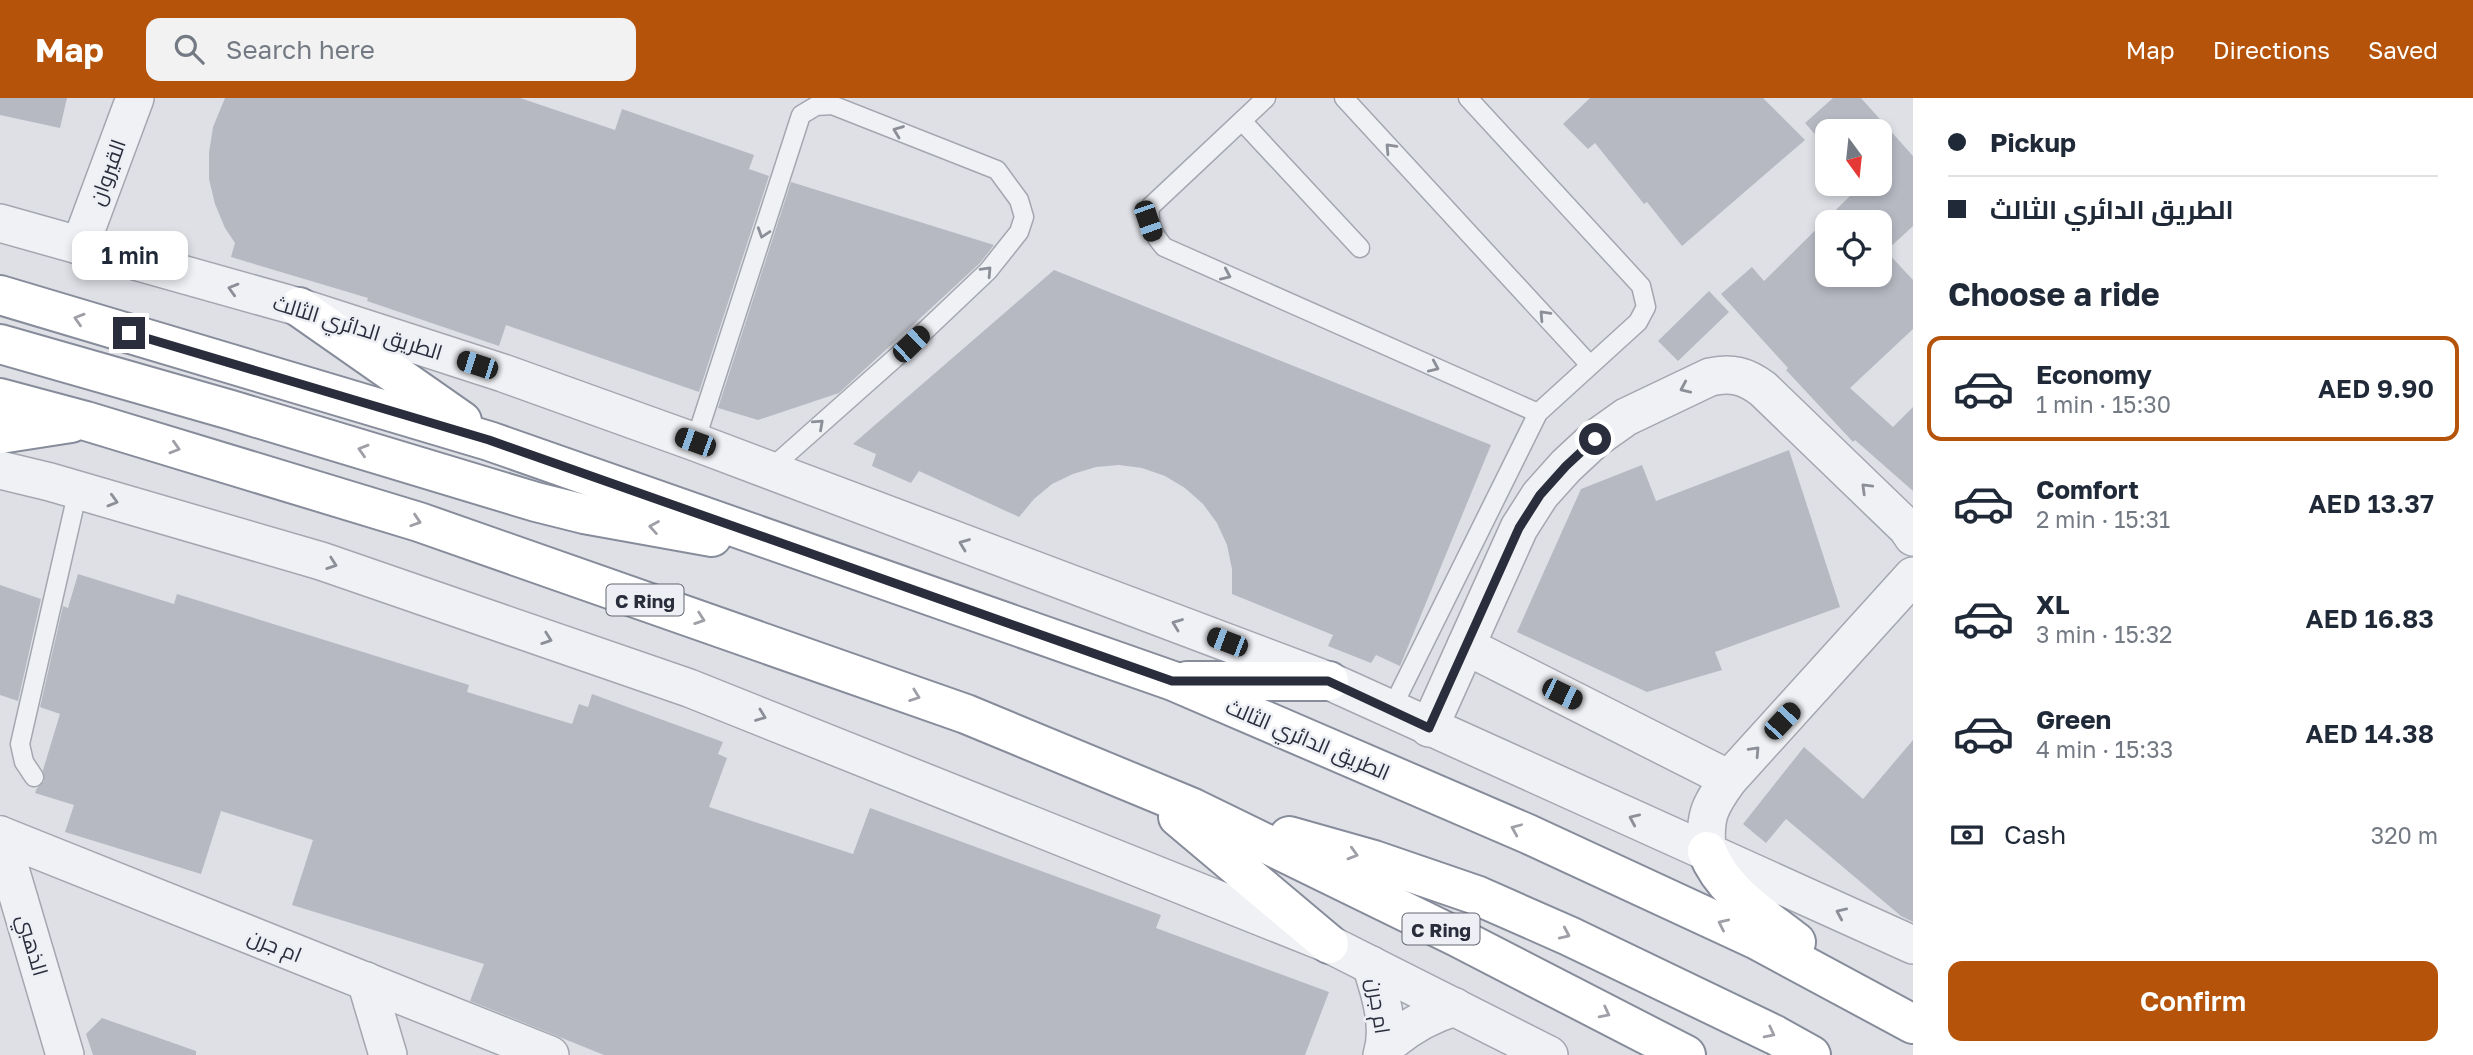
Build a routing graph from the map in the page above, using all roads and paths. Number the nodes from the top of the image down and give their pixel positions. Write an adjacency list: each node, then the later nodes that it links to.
1 (135, 98): 7 (street, القيروان)
2 (1266, 98): 5 (lane)
3 (1344, 98): 12 (lane, one-way to 3)
4 (1468, 98): 12 (lane)
5 (1241, 121): 8 (lane); 14 (lane, one-way to 14)
6 (0, 223): 7 (street, الطريق الدائري الثالث)
7 (80, 246): 10 (street, الطريق الدائري الثالث, one-way to 7)
8 (1360, 248)
9 (0, 295): 17 (highway, الطريق الدائري الثالث, one-way to 9)
10 (299, 307): 17 (highway); 18 (street, الطريق الدائري الثالث)
11 (0, 345): 23 (highway, one-way to 11)
12 (1591, 365): 14 (lane)
13 (0, 398): 15 (highway, C Ring)
14 (1538, 413): 28 (lane)
15 (86, 421): 16 (highway); 32 (highway, C Ring, one-way to 32)
16 (0, 434)
17 (489, 440): 23 (highway, الطريق الدائري الثالث)
18 (695, 442): 20 (street, الطريق الدائري الثالث); 20 (lane, one-way to 18)
19 (0, 470): 21 (street)
20 (769, 470): 27 (street, الطريق الدائري الثالث, one-way to 20)
21 (78, 490): 30 (lane); 36 (street, one-way to 36)
22 (1913, 537): 25 (street, one-way to 25)
23 (818, 554): 26 (highway, الطريق الدائري الثالث)
24 (1913, 576): 31 (street, one-way to 24)
25 (1465, 646): 29 (street); 31 (street)
26 (1172, 681): 27 (highway); 40 (highway, الطريق الدائري الثالث, one-way to 26)
27 (1328, 681): 28 (street, الطريق الدائري الثالث)
28 (1391, 710): 29 (street, الطريق الدائري الثالث)
29 (1429, 728): 35 (street, الطريق الدائري الثالث, one-way to 29)
30 (34, 777)
31 (1729, 779): 35 (street)
32 (1142, 787): 33 (highway, C Ring); 36 (highway)
33 (1193, 808): 48 (highway, C Ring, one-way to 48); 49 (highway, one-way to 49)
34 (0, 835): 39 (street, ام جرن); 44 (street, الذهبي)
35 (1707, 851): 37 (street, الطريق الدائري الثالث, one-way to 35); 40 (highway)
36 (1329, 944): 38 (street)
37 (1913, 945)
38 (1371, 965): 41 (street); 43 (street, ام جرن)
39 (366, 981): 45 (street); 46 (street, ام جرن)
40 (1861, 995): 42 (highway, الطريق الدائري الثالث)
41 (1455, 1007): 43 (street, ام جرن); 47 (street)
42 (1913, 1024)
43 (1384, 1051)
44 (65, 1055)
45 (388, 1055)
46 (550, 1055)
47 (1549, 1055)
48 (1686, 1055)
49 (1811, 1055)

